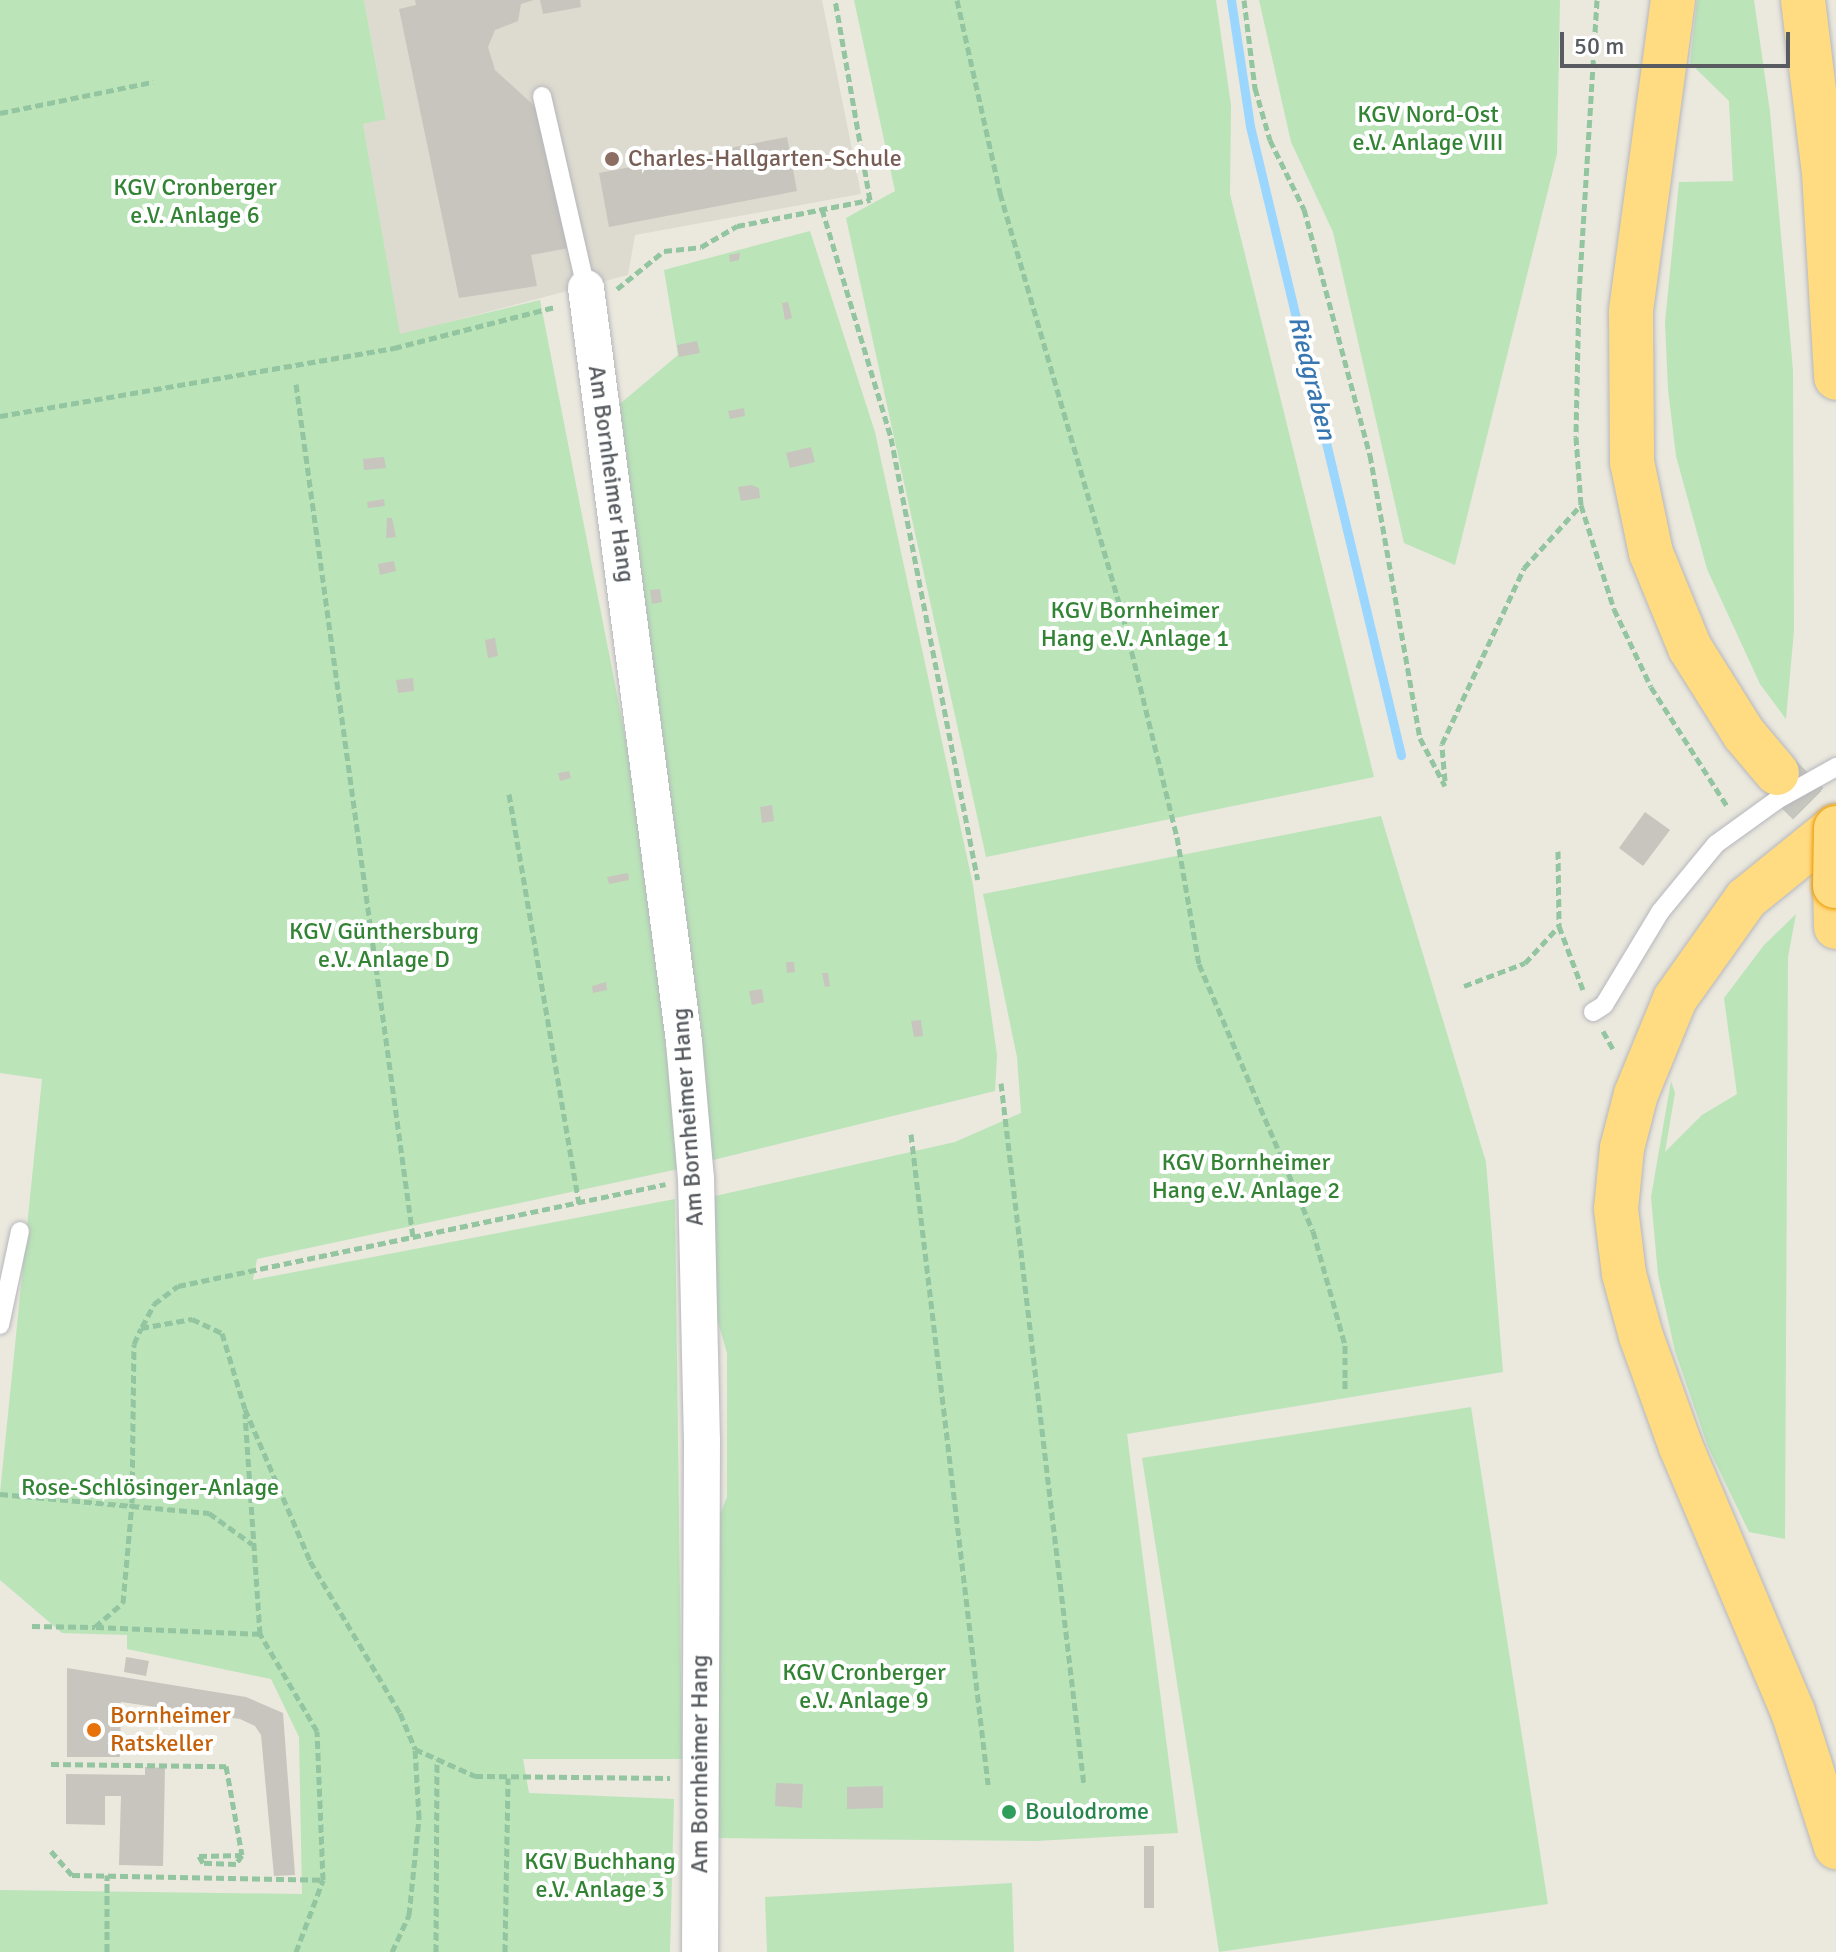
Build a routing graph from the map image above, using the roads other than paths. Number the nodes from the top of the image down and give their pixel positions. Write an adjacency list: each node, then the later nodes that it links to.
1 (1673, 0): 7 (highway)
2 (1803, 0): 5 (highway)
3 (542, 96): 4 (lane)
4 (587, 296): 15 (street, Am Bornheimer Hang)
5 (1836, 378)
6 (1836, 767): 11 (lane)
7 (1777, 773)
8 (1836, 827): 9 (highway, bridge); 14 (highway)
9 (1835, 886): 10 (highway)
10 (1836, 927)
11 (1593, 1012)
12 (20, 1231): 13 (lane)
13 (0, 1325)
14 (1836, 1847)
15 (700, 1952)

